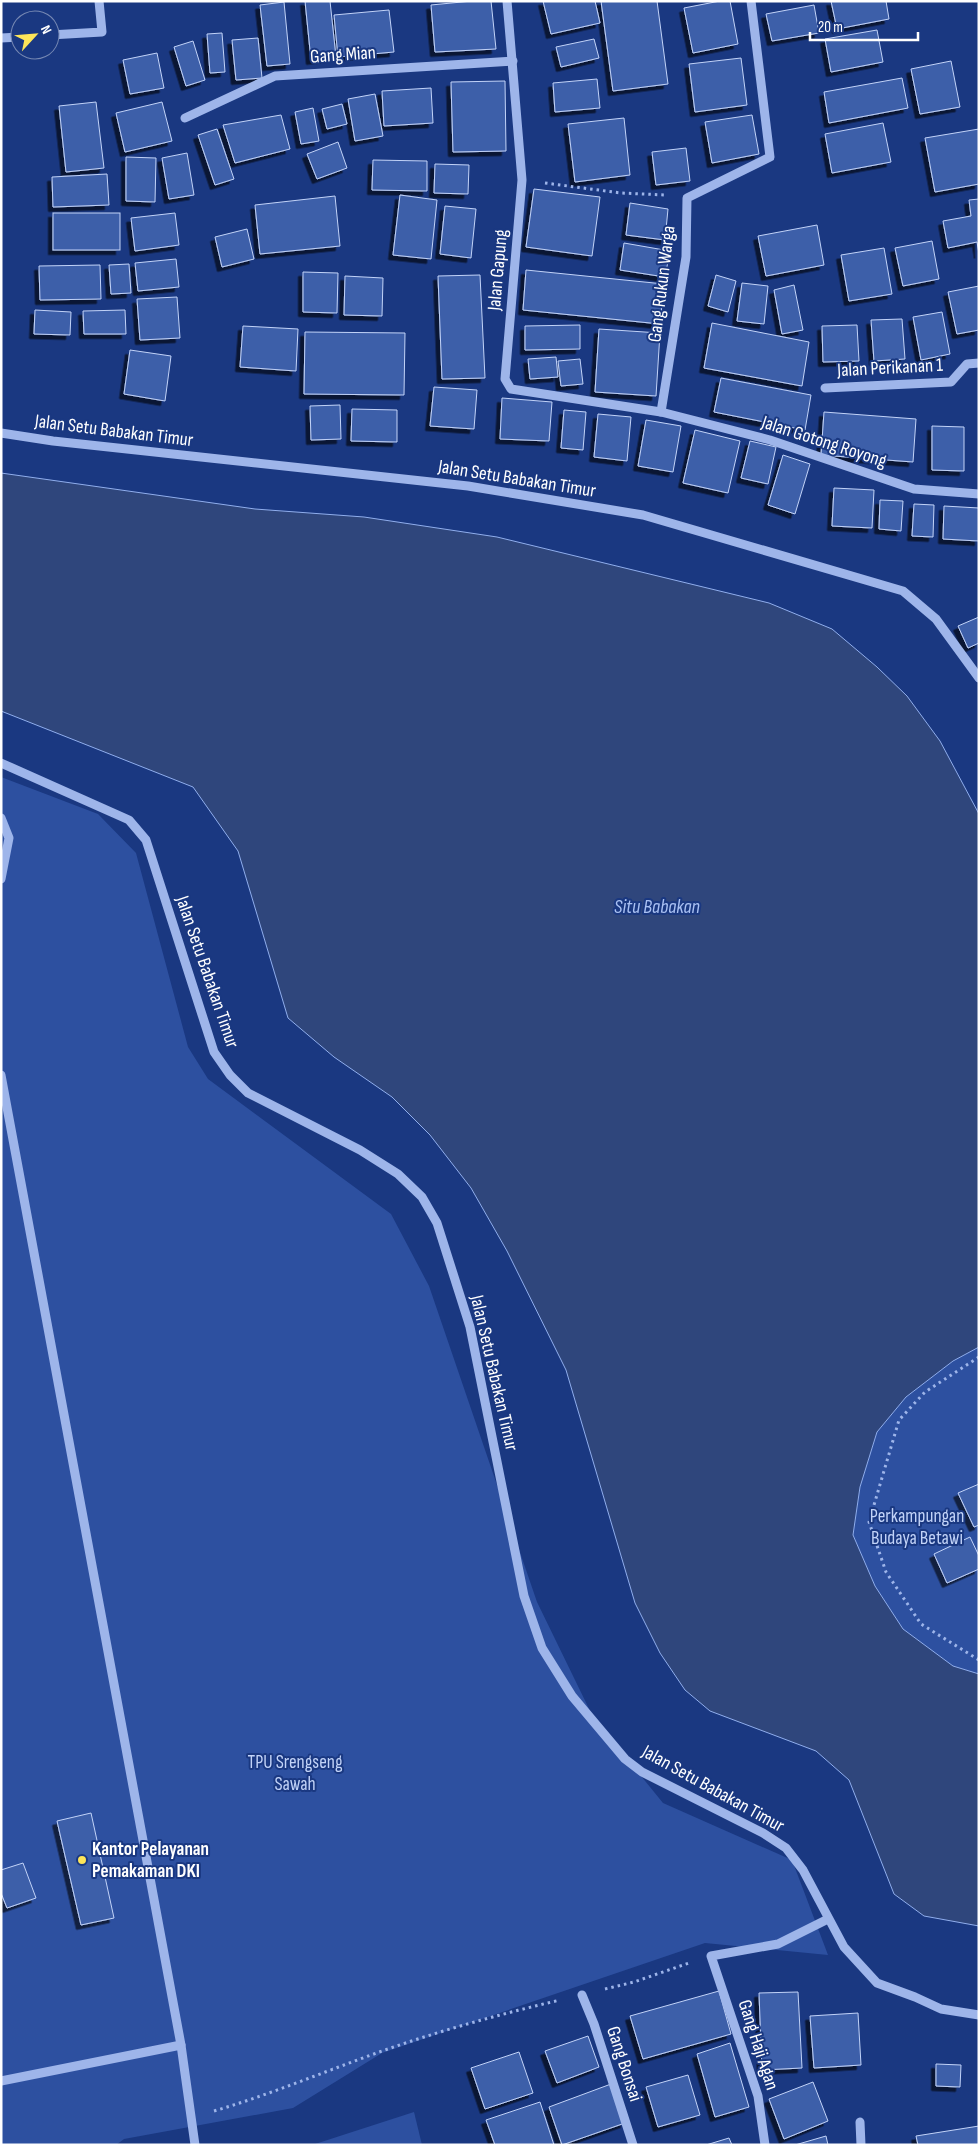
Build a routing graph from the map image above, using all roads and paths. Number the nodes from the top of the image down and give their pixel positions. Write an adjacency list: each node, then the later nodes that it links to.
1 (99, 1): 4 (street)
2 (507, 1): 5 (street, Jalan Gapung)
3 (751, 1): 8 (street)
4 (60, 34)
5 (513, 61): 6 (street, Gang Mian); 7 (street, Jalan Gapung)
6 (185, 118)
7 (522, 180): 8 (path); 11 (street, Jalan Gapung)
8 (687, 198): 11 (street, Gang Rukun Warga)
9 (979, 363): 10 (street, Jalan Perikanan 1)
10 (825, 388)
11 (661, 412): 13 (street, Jalan Gotong Royong)
12 (1, 433): 14 (street, Jalan Setu Babakan Timur)
13 (979, 494)
14 (979, 678)
15 (1, 763): 21 (street, Jalan Setu Babakan Timur)
16 (1, 818): 17 (street)
17 (1, 879)
18 (1, 1075): 25 (street)
19 (979, 1357): 20 (path)
20 (979, 1660)
21 (828, 1919): 22 (street); 24 (street, Jalan Setu Babakan Timur)
22 (711, 1956): 23 (path); 31 (street, Gang Haji Agan)
23 (584, 1999): 27 (path); 30 (street, Gang Bonsai)
24 (979, 2015)
25 (181, 2045): 26 (street); 27 (street)
26 (1, 2081)
27 (190, 2118): 29 (street)
28 (860, 2122): 32 (street)
29 (195, 2145)
30 (633, 2145)
31 (765, 2145)
32 (861, 2145)

